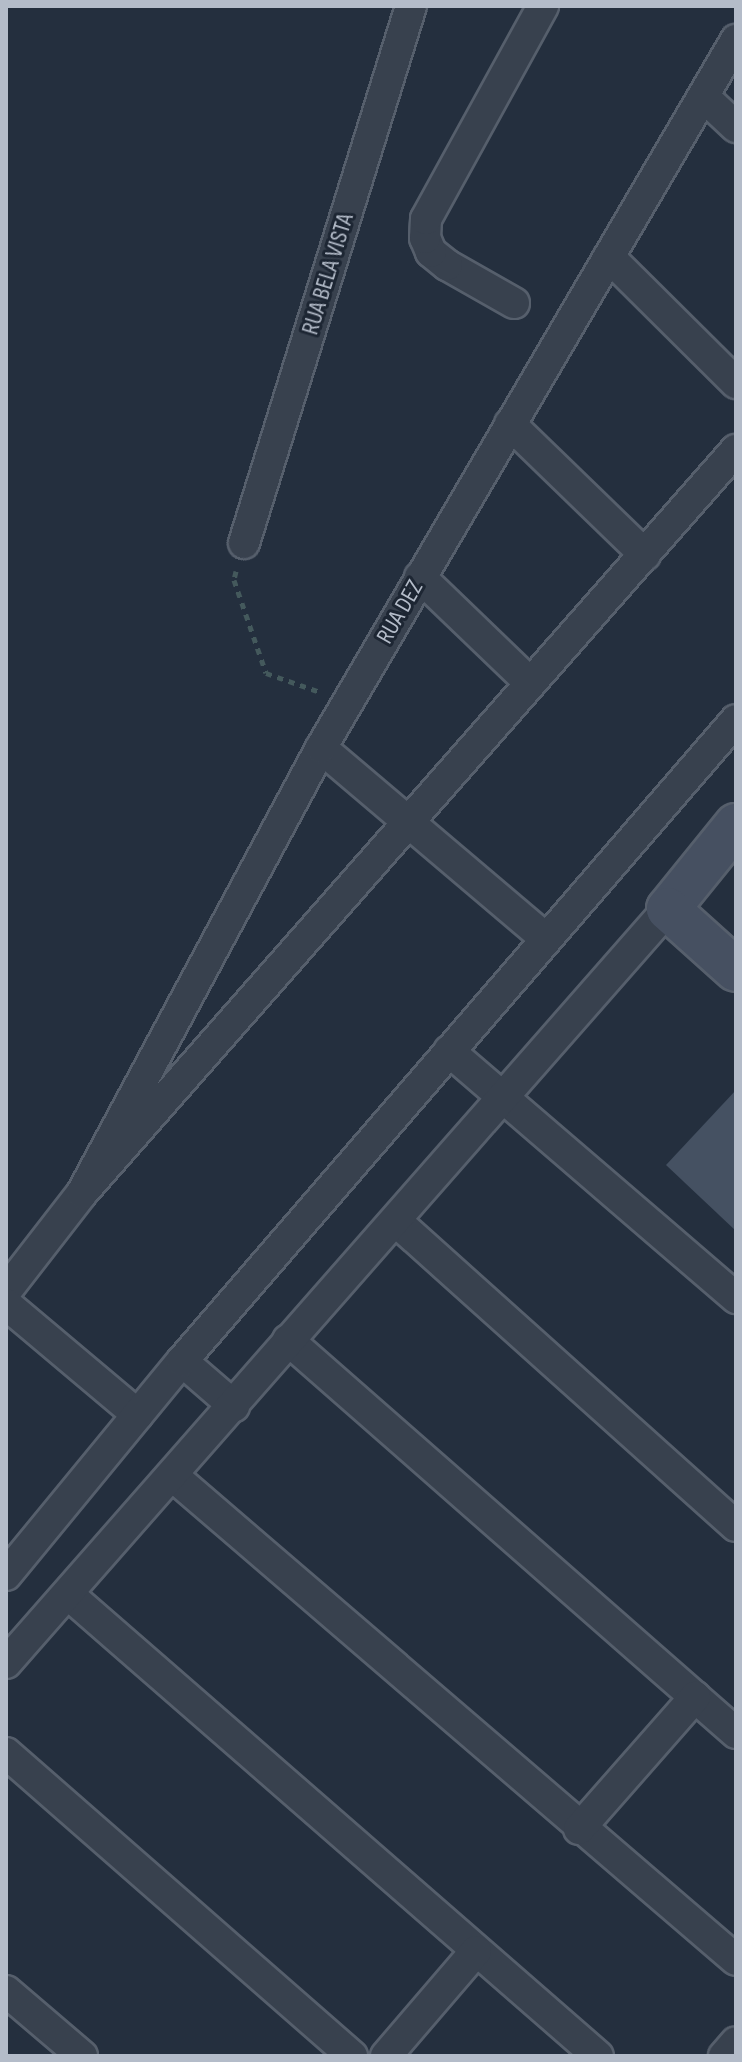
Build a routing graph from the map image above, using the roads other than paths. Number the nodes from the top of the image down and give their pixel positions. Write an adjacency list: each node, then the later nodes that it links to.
1 (411, 6): 11 (street, RUA BELA VISTA)
2 (543, 6): 7 (street)
3 (736, 40): 4 (street, RUA DEZ)
4 (704, 97): 5 (street); 6 (street, RUA DEZ)
5 (736, 127)
6 (609, 257): 8 (street); 9 (street, RUA DEZ)
7 (514, 303)
8 (736, 383)
9 (510, 424): 12 (street); 13 (street, RUA DEZ)
10 (736, 450): 12 (street)
11 (244, 543)
12 (645, 555): 14 (street)
13 (420, 577): 14 (street); 16 (street, RUA DEZ)
14 (530, 683): 17 (street)
15 (736, 720): 20 (street)
16 (321, 748): 17 (street); 24 (street, RUA DEZ)
17 (407, 820): 20 (street); 24 (street)
18 (736, 825): 19 (street)
19 (668, 909): 21 (street); 23 (street)
20 (546, 939): 22 (street)
21 (736, 970)
22 (449, 1051): 23 (street); 30 (street)
23 (500, 1099): 25 (street); 27 (street)
24 (82, 1193): 26 (street)
25 (397, 1222): 29 (street); 34 (street)
26 (6, 1291)
27 (736, 1298)
28 (6, 1304): 32 (street)
29 (288, 1340): 31 (street); 38 (street)
30 (182, 1361): 31 (street); 32 (street)
31 (234, 1406): 33 (street)
32 (138, 1415): 35 (street)
33 (173, 1476): 36 (street); 41 (street)
34 (736, 1526)
35 (6, 1575)
36 (68, 1594): 37 (street); 42 (street)
37 (6, 1663)
38 (695, 1697): 39 (street); 41 (street)
39 (736, 1733)
40 (6, 1753): 47 (street)
41 (579, 1829): 43 (street)
42 (476, 1951): 48 (street); 49 (street)
43 (736, 1960)
44 (6, 1991): 46 (street)
45 (736, 2042): 50 (street)
46 (82, 2056)
47 (352, 2056)
48 (386, 2056)
49 (598, 2056)
50 (724, 2056)

